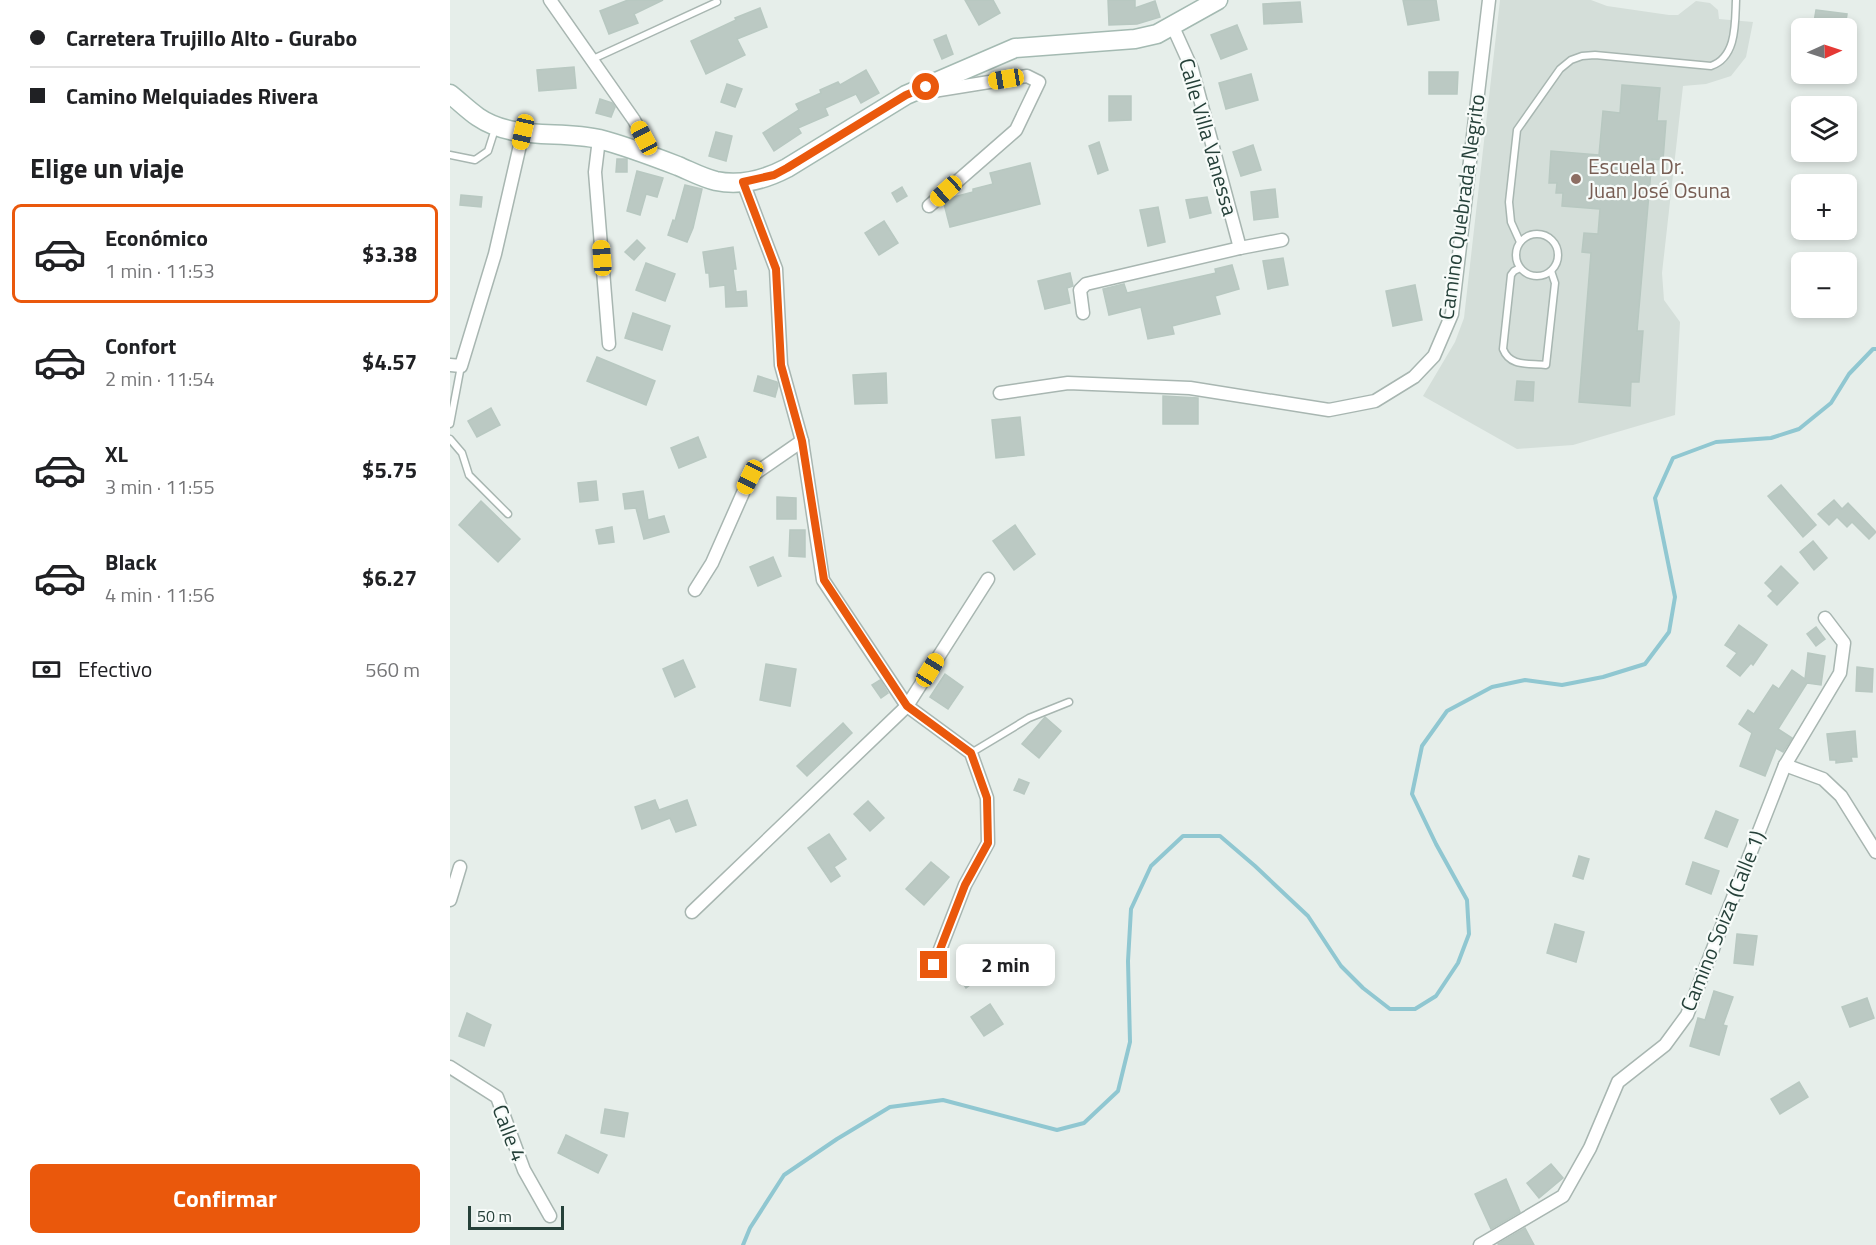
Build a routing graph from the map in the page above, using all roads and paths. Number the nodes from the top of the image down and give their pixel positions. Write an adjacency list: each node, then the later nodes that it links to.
1 (550, 0): 7 (street)
2 (1218, 0): 6 (main road)
3 (1489, 0): 25 (street, Camino Quebrada Negrito)
4 (1736, 0): 18 (lane)
5 (717, 2): 7 (lane)
6 (1173, 27): 9 (main road); 19 (street, Calle Villa Vanessa)
7 (593, 59): 14 (street)
8 (450, 94): 10 (main road)
9 (906, 95): 15 (main road); 16 (street)
10 (496, 126): 11 (main road); 13 (lane)
11 (523, 132): 12 (main road); 24 (street)
12 (599, 139): 14 (main road); 23 (street)
13 (450, 155)
14 (654, 157): 15 (main road)
15 (743, 182): 28 (street)
16 (929, 206)
17 (1282, 240): 19 (street)
18 (1520, 242): 20 (lane); 21 (lane)
19 (1240, 248): 22 (street)
20 (1520, 268): 21 (lane); 21 (lane)
21 (1551, 271)
22 (1083, 313)
23 (609, 344)
24 (455, 366): 26 (lane)
25 (1000, 393)
26 (450, 424)
27 (450, 439): 29 (lane)
28 (802, 441): 31 (street); 34 (street)
29 (508, 514)
30 (988, 579): 34 (street)
31 (695, 590)
32 (1825, 618): 36 (street, Camino Soiza (Calle 1))
33 (1069, 702): 35 (lane)
34 (907, 706): 35 (street); 40 (street)
35 (971, 753): 41 (street)
36 (1785, 765): 37 (street); 44 (street, Camino Soiza (Calle 1))
37 (1876, 852)
38 (460, 867): 39 (street)
39 (450, 900)
40 (692, 912)
41 (934, 965)
42 (450, 1067): 43 (street, Calle 4)
43 (550, 1216)
44 (1479, 1245)

